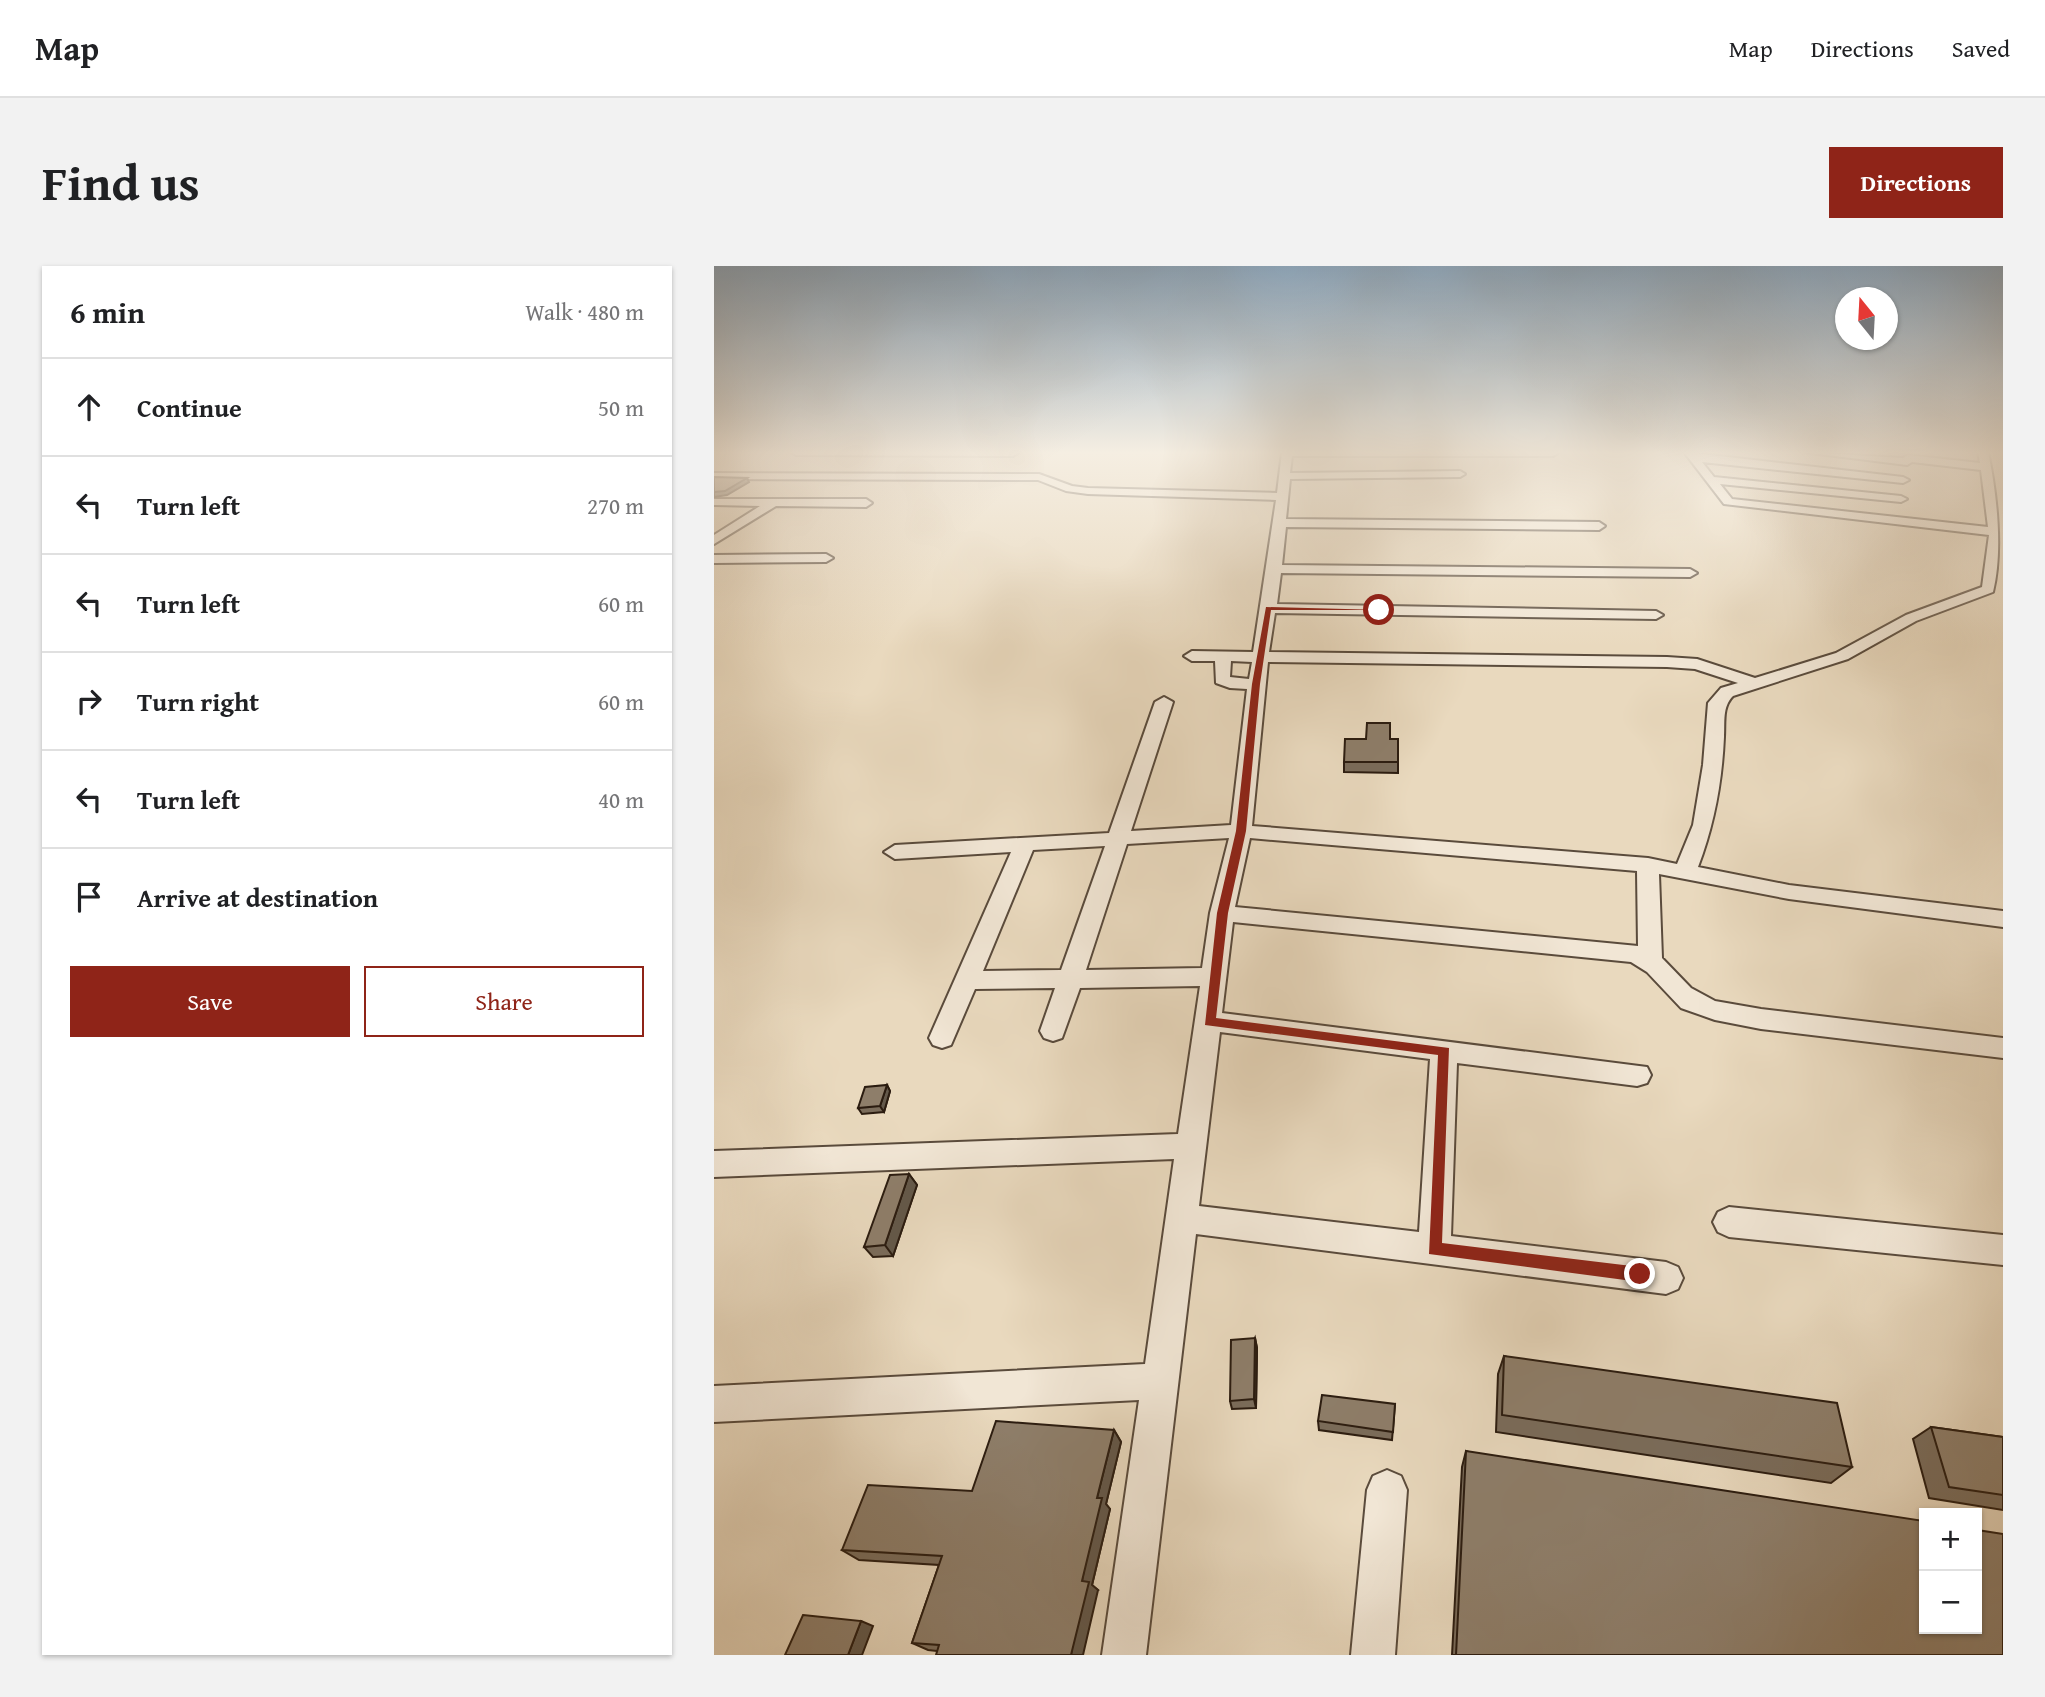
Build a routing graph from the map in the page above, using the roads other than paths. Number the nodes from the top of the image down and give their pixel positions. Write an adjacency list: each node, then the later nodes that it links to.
1 (752, 517): 10 (street)
2 (1280, 517): 13 (street)
3 (1536, 517): 8 (street)
4 (1853, 517): 7 (street)
5 (1900, 517): 7 (street)
6 (1997, 517): 9 (street)
7 (1900, 522): 9 (street)
8 (1599, 526)
9 (1996, 532): 20 (street)
10 (714, 540)
11 (826, 558): 12 (street)
12 (714, 559)
13 (1275, 569): 14 (street); 15 (street)
14 (1690, 573)
15 (1268, 608): 16 (street); 19 (street)
16 (1656, 615)
17 (1192, 656): 18 (street)
18 (1223, 657): 19 (street); 19 (street)
19 (1258, 671): 20 (street); 22 (street)
20 (1750, 682): 27 (street)
21 (1164, 702): 23 (street)
22 (1241, 831): 23 (street); 26 (street); 28 (street)
23 (1115, 841): 24 (street); 33 (street)
24 (1024, 845): 25 (street); 32 (street)
25 (895, 852)
26 (1648, 865): 27 (street); 30 (street)
27 (1685, 872): 29 (street)
28 (1222, 913): 30 (street); 31 (street)
29 (2003, 919)
30 (1650, 960): 37 (street)
31 (1214, 977): 33 (street); 34 (street)
32 (966, 980): 33 (street); 36 (street)
33 (1070, 980): 35 (street)
34 (1209, 1021): 38 (street); 40 (street)
35 (1053, 1031)
36 (942, 1038)
37 (2003, 1048)
38 (1444, 1051): 39 (street); 44 (street)
39 (1637, 1075)
40 (1191, 1146): 41 (street); 42 (street)
41 (714, 1164)
42 (1182, 1218): 44 (street); 47 (street)
43 (1730, 1222): 45 (street)
44 (1434, 1249): 46 (street)
45 (2003, 1250)
46 (1665, 1278)
47 (1160, 1381): 48 (street); 50 (street)
48 (714, 1404)
49 (1388, 1490): 51 (street)
50 (1124, 1655)
51 (1373, 1655)

